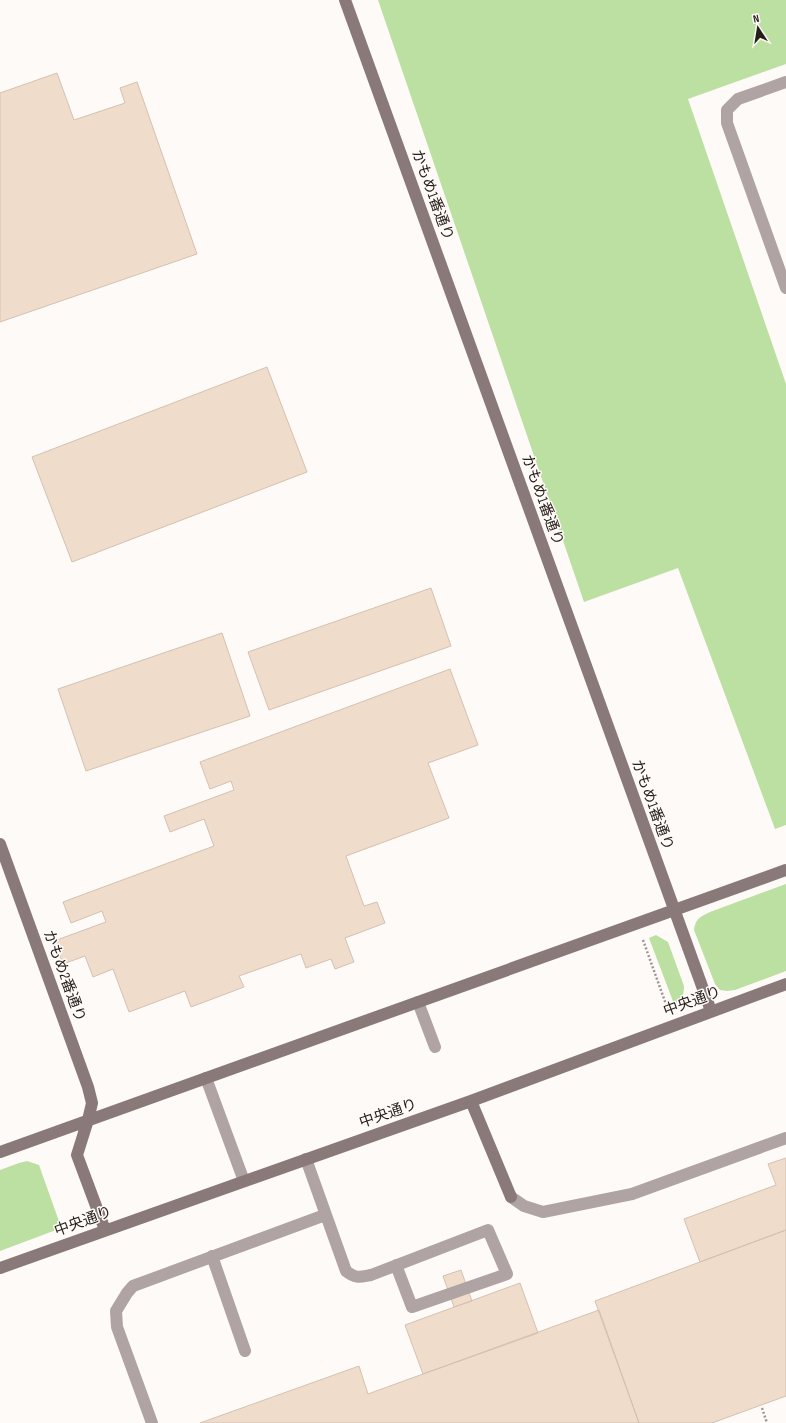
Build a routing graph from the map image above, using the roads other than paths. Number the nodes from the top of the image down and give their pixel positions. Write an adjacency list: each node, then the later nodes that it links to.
1 (345, 0): 6 (street, かもめ1番通り)
2 (786, 82): 3 (lane)
3 (786, 288)
4 (0, 844): 13 (street, かもめ2番通り)
5 (786, 870): 6 (street)
6 (674, 911): 8 (street); 9 (street, かもめ1番通り)
7 (786, 984): 9 (street, 中央通り)
8 (418, 1002): 10 (lane); 11 (street)
9 (711, 1011): 12 (street, 中央通り)
10 (435, 1047)
11 (206, 1078): 13 (street); 17 (lane)
12 (471, 1100): 16 (street, 中央通り); 18 (street)
13 (88, 1120): 15 (street); 20 (street, かもめ2番通り)
14 (786, 1138): 18 (lane)
15 (0, 1152)
16 (306, 1159): 17 (street, 中央通り); 19 (lane)
17 (244, 1181): 20 (street, 中央通り)
18 (510, 1197)
19 (326, 1215): 21 (lane); 22 (lane)
20 (105, 1230): 23 (street, 中央通り)
21 (212, 1256): 24 (lane); 25 (lane)
22 (396, 1265): 22 (lane)
23 (0, 1268)
24 (245, 1351)
25 (152, 1423)

